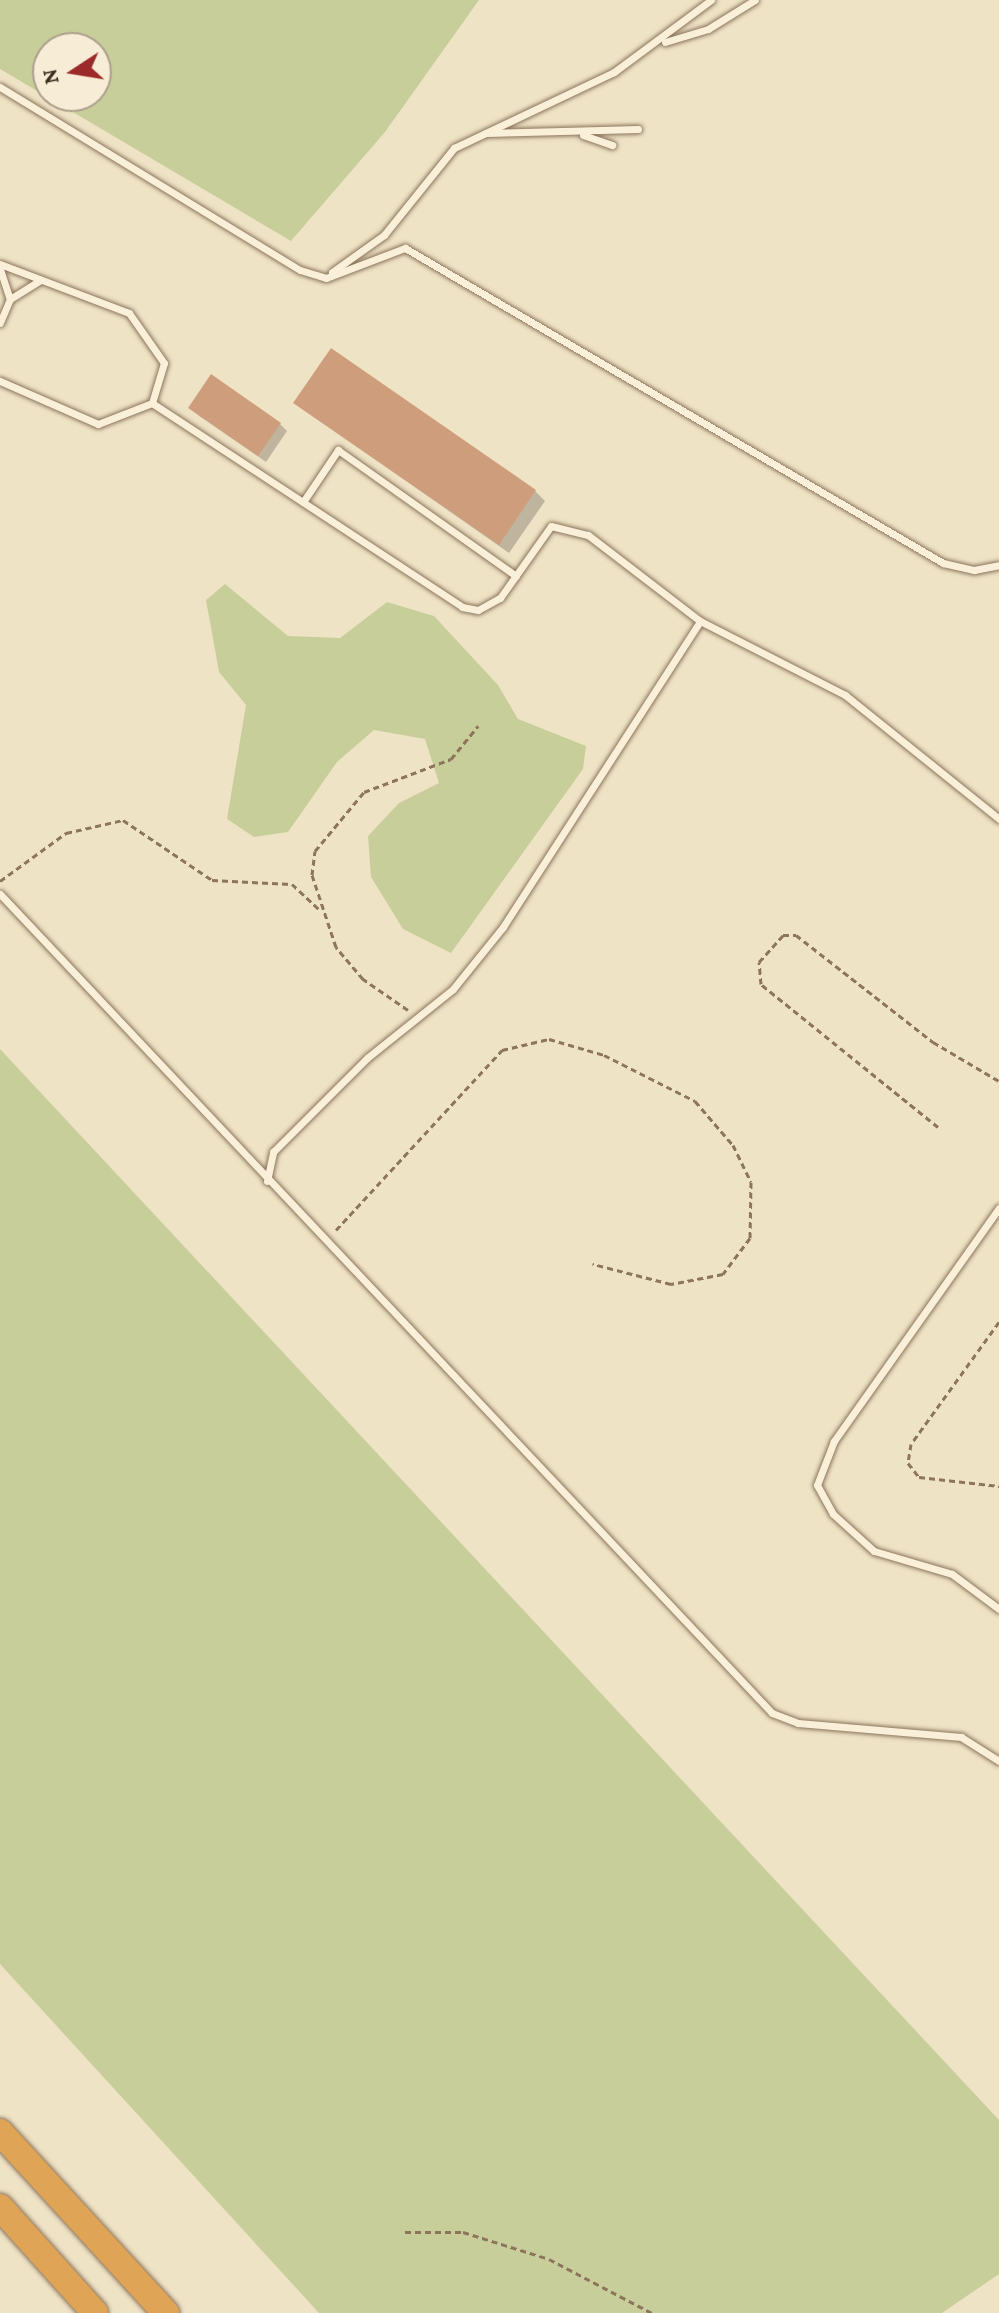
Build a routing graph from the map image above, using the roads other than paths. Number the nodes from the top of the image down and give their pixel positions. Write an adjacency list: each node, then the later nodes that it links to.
1 (711, 0): 3 (lane)
2 (755, 0): 3 (lane)
3 (655, 45): 7 (lane)
4 (0, 87): 10 (lane)
5 (638, 129): 6 (lane)
6 (573, 132): 7 (lane); 8 (lane)
7 (480, 134): 10 (lane)
8 (612, 145)
9 (0, 266): 11 (lane); 12 (lane)
10 (324, 278): 17 (lane)
11 (41, 280): 12 (lane); 15 (lane)
12 (10, 299): 13 (lane)
13 (0, 323)
14 (0, 380): 15 (lane)
15 (152, 403): 16 (lane)
16 (303, 502): 18 (lane); 18 (lane)
17 (999, 565)
18 (516, 576): 19 (lane)
19 (700, 621): 20 (lane); 22 (lane)
20 (999, 819)
21 (0, 894): 22 (lane)
22 (267, 1181): 25 (lane)
23 (999, 1208): 24 (lane)
24 (999, 1609)
25 (999, 1761)
26 (0, 2132): 29 (highway)
27 (0, 2207): 28 (highway)
28 (95, 2313)
29 (166, 2313)

